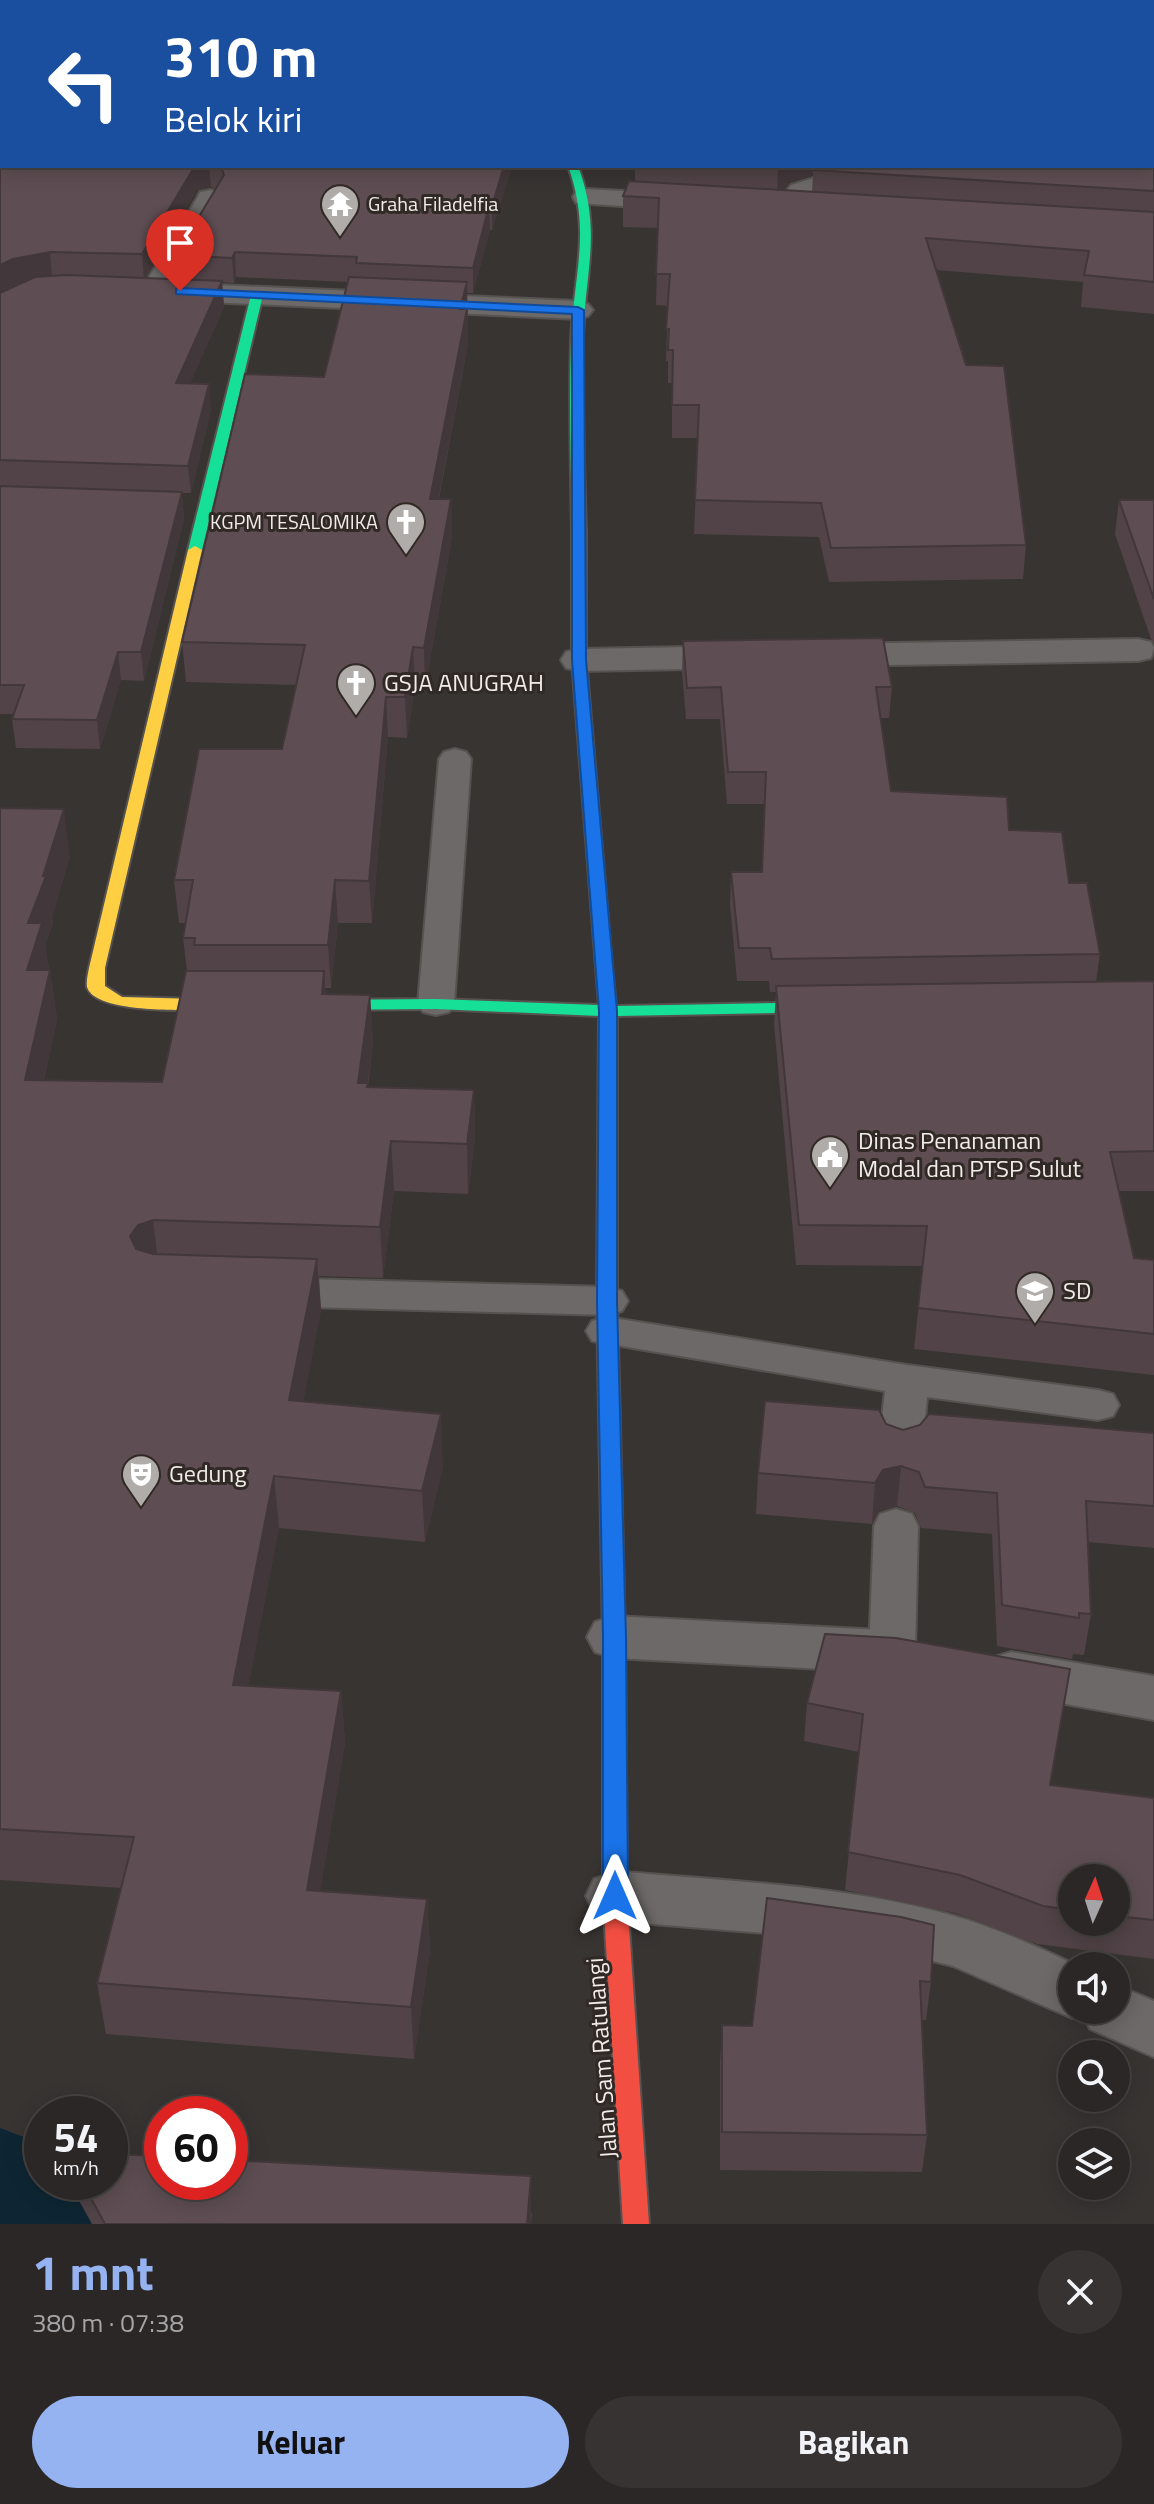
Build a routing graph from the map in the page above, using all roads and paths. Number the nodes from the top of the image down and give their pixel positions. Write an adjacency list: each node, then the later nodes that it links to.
1 (574, 168): 3 (main road, Jalan Sam Ratulangi)
2 (872, 168): 7 (street)
3 (586, 197): 5 (street); 12 (main road, Jalan Sam Ratulangi)
4 (210, 198): 10 (street)
5 (709, 204)
6 (754, 207): 7 (street)
7 (785, 209): 8 (street)
8 (824, 212)
9 (125, 289): 10 (street)
10 (155, 290): 11 (street)
11 (257, 295): 12 (street); 17 (main road)
12 (578, 310): 14 (main road, Jalan Sam Ratulangi)
13 (1138, 650): 14 (street)
14 (579, 660): 20 (main road, Jalan Sam Ratulangi)
15 (455, 759): 16 (lane)
16 (436, 1004): 18 (main road); 20 (main road)
17 (255, 1005)
18 (285, 1005)
19 (858, 1007): 20 (main road)
20 (608, 1011): 22 (main road, Jalan Sam Ratulangi)
21 (239, 1291): 22 (lane)
22 (607, 1316): 23 (lane); 27 (main road, Jalan Sam Ratulangi)
23 (907, 1380): 24 (lane); 25 (lane)
24 (1098, 1405)
25 (900, 1452)
26 (896, 1526): 28 (lane)
27 (614, 1637): 28 (street); 30 (main road, Jalan Sam Ratulangi)
28 (933, 1659): 29 (street)
29 (1154, 1698)
30 (615, 1896): 31 (street); 34 (main road, Jalan Sam Ratulangi)
31 (1058, 1985)
32 (1130, 2019): 33 (street)
33 (1154, 2030)
34 (636, 2224)

